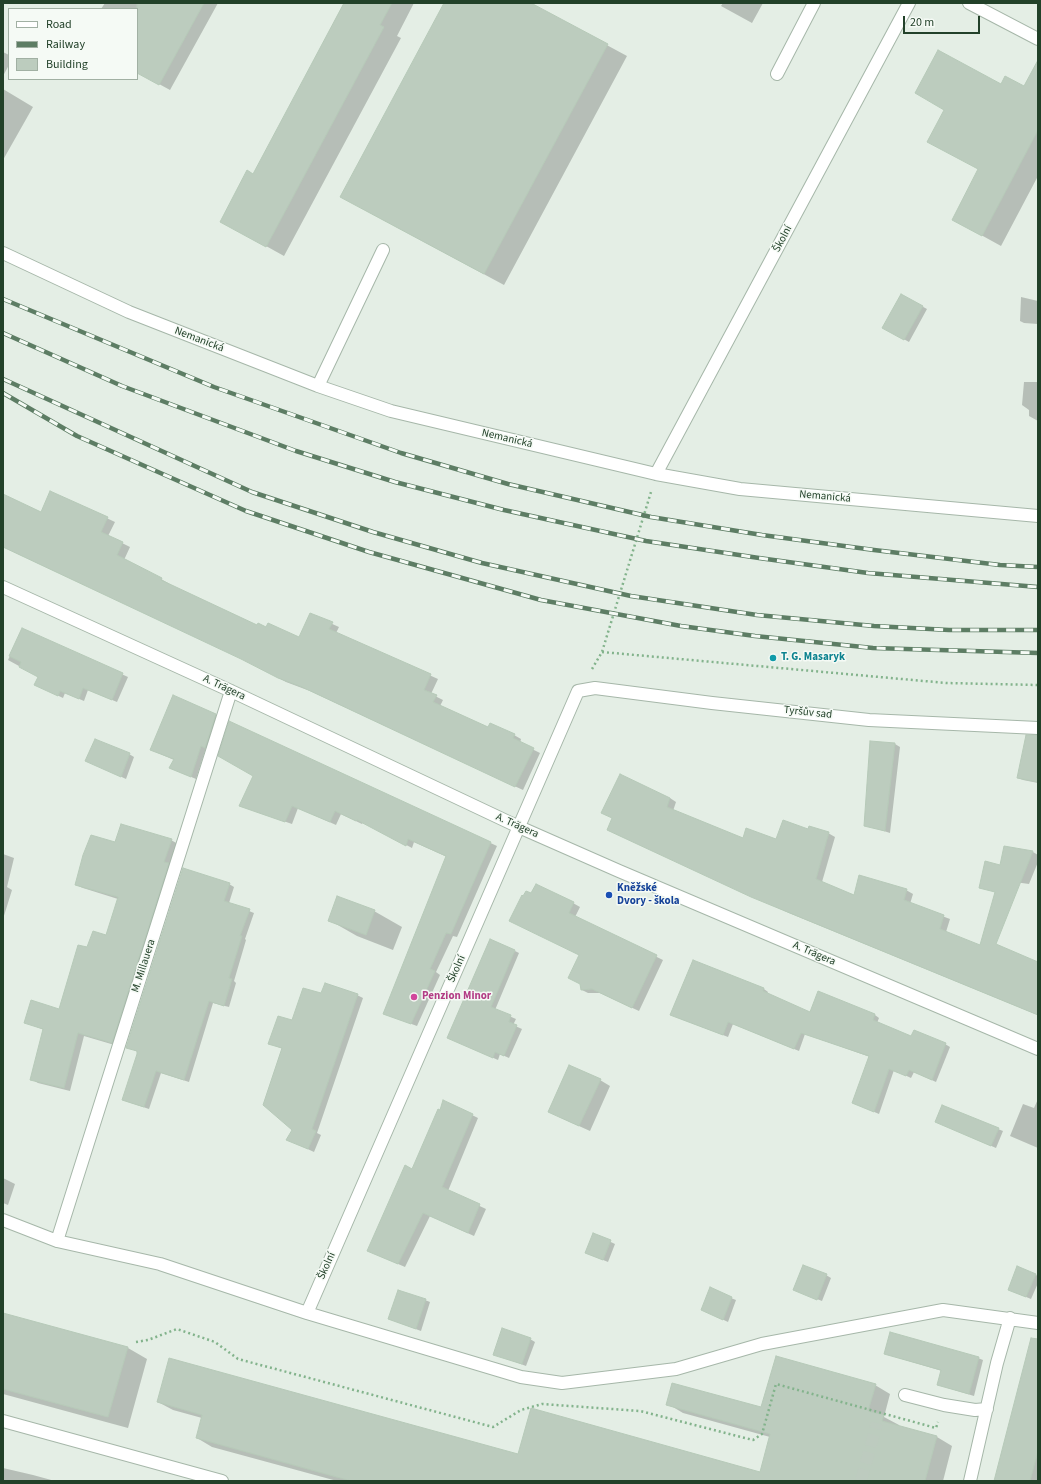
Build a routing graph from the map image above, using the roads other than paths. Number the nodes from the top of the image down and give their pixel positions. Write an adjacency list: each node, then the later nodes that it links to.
1 (814, 3): 5 (street)
2 (909, 3): 9 (street, Školní)
3 (969, 3): 4 (street)
4 (1038, 39)
5 (777, 74)
6 (383, 250): 8 (street)
7 (3, 253): 8 (street, Nemanická)
8 (318, 386): 9 (street, Nemanická)
9 (656, 474): 10 (street, Nemanická)
10 (1038, 516)
11 (3, 587): 12 (street, A. Trägera)
12 (231, 691): 15 (street, A. Trägera); 18 (street, M. Millauera)
13 (578, 691): 14 (street, Tyršův sad); 15 (street, Školní)
14 (1038, 728)
15 (519, 827): 16 (street, A. Trägera); 19 (street, Školní)
16 (1038, 1049)
17 (3, 1220): 18 (street)
18 (57, 1240): 19 (street)
19 (307, 1313): 20 (street)
20 (1010, 1318): 21 (street); 23 (street)
21 (1038, 1323)
22 (905, 1395): 23 (street)
23 (987, 1409): 26 (street)
24 (3, 1421): 25 (street)
25 (222, 1481)
26 (970, 1481)

